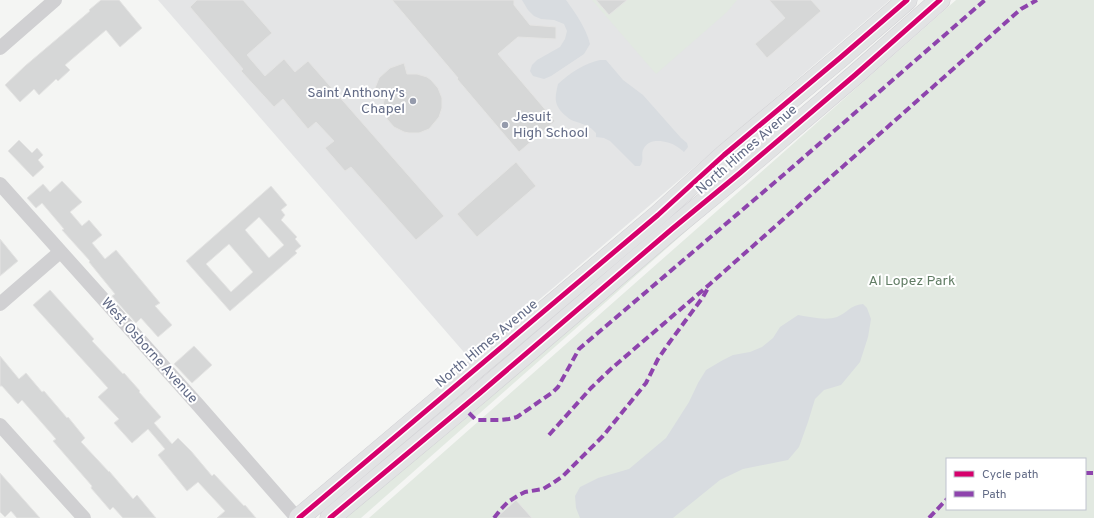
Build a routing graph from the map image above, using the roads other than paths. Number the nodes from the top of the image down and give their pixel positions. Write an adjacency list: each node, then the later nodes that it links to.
1 (55, 0): 4 (street)
2 (907, 0): 5 (street, North Himes Avenue)
3 (940, 0): 6 (street, North Himes Avenue)
4 (0, 48)
5 (840, 58): 6 (street); 7 (street, North Himes Avenue)
6 (855, 75): 8 (street, North Himes Avenue)
7 (724, 155): 8 (street); 14 (street, North Himes Avenue)
8 (740, 173): 15 (street, North Himes Avenue)
9 (0, 184): 10 (street, West Osborne Avenue)
10 (60, 252): 11 (street); 14 (street, West Osborne Avenue)
11 (0, 304)
12 (0, 425): 13 (street)
13 (84, 518)
14 (298, 518)
15 (330, 518)

